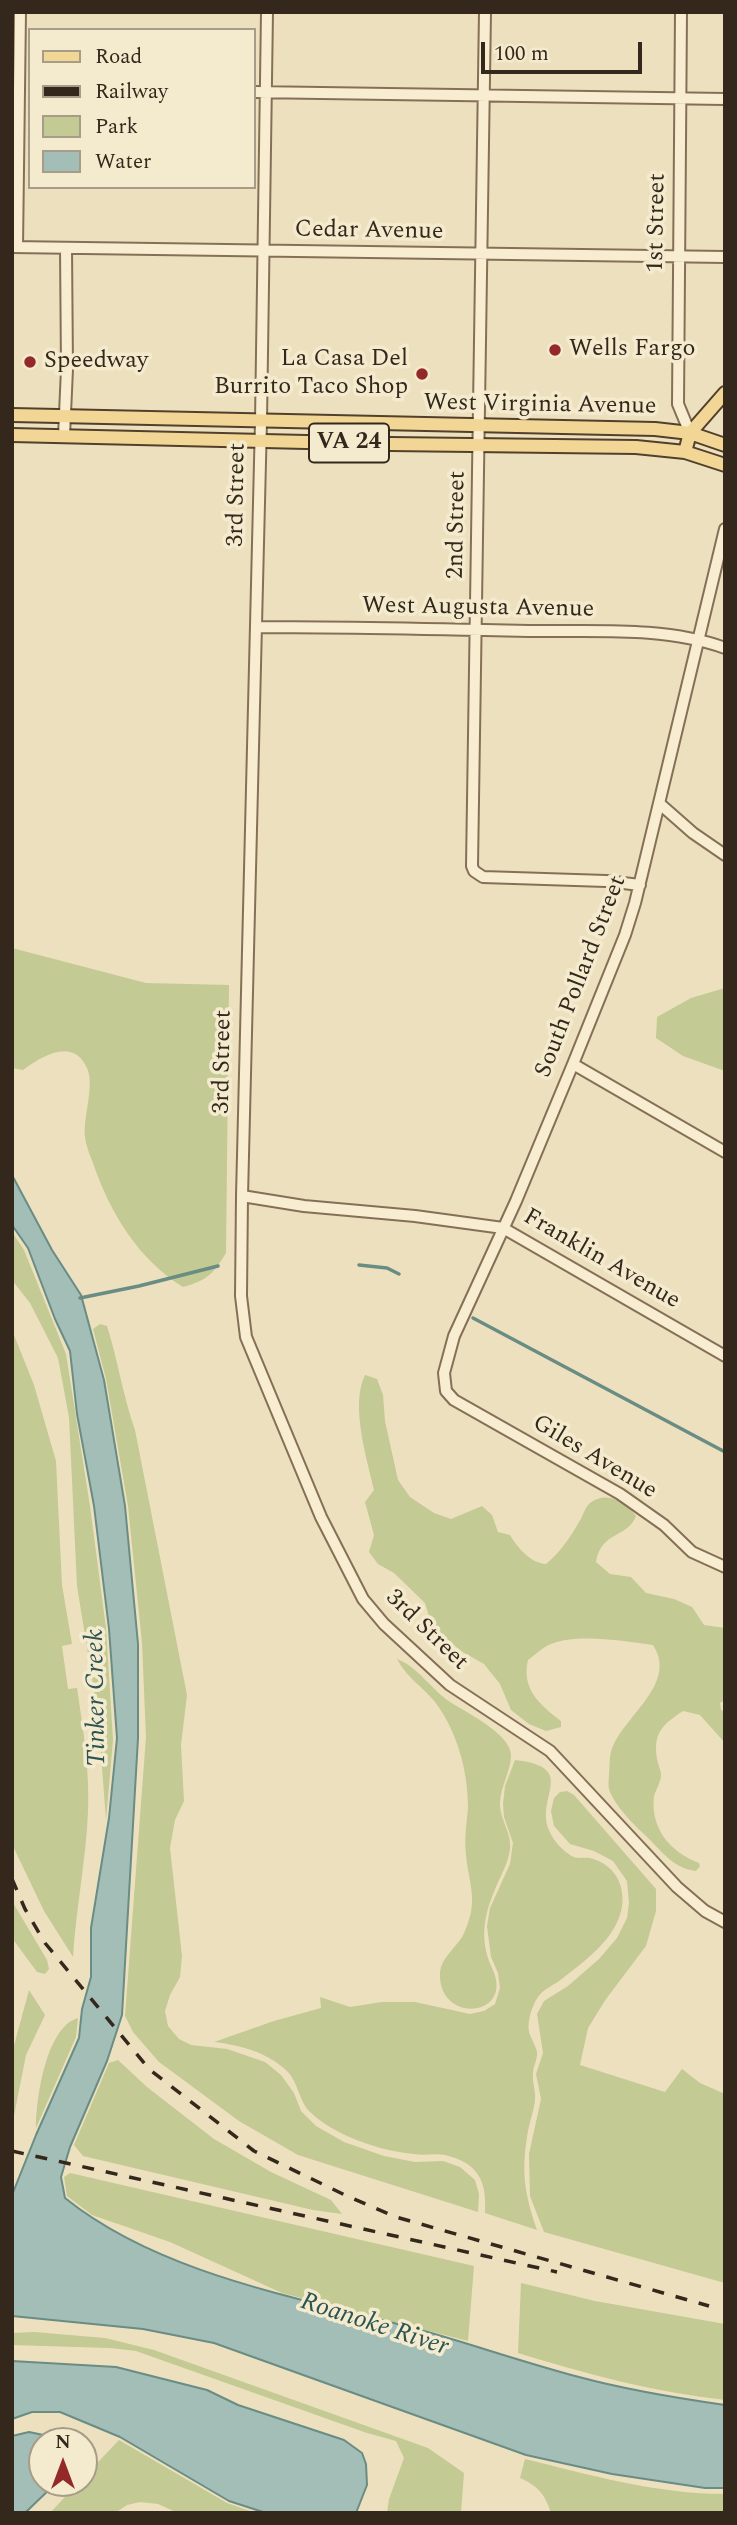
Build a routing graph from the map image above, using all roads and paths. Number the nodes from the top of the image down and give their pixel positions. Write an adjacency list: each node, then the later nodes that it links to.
1 (20, 12): 5 (street)
2 (267, 12): 7 (street, 3rd Street)
3 (485, 12): 8 (street, 2nd Street)
4 (681, 12): 9 (street, 1st Street)
5 (20, 89): 11 (street)
6 (256, 92): 7 (street)
7 (266, 92): 8 (street); 13 (street, 3rd Street)
8 (485, 96): 9 (street); 14 (street, 2nd Street)
9 (681, 99): 10 (street); 15 (street, 1st Street)
10 (725, 99)
11 (15, 247): 12 (street, Cedar Avenue)
12 (66, 248): 13 (street, Cedar Avenue); 19 (street)
13 (263, 251): 14 (street, Cedar Avenue); 20 (street, 3rd Street)
14 (483, 254): 15 (street, Cedar Avenue); 21 (street, 2nd Street)
15 (678, 257): 16 (street, Cedar Avenue); 22 (street, 1st Street)
16 (725, 257)
17 (725, 393): 22 (main road)
18 (12, 415): 19 (main road, West Virginia Avenue / VA 24)
19 (65, 416): 20 (main road, West Virginia Avenue / VA 24); 24 (street)
20 (261, 421): 21 (main road, West Virginia Avenue / VA 24); 25 (street, 3rd Street)
21 (480, 426): 22 (main road, West Virginia Avenue / VA 24); 27 (street, 2nd Street)
22 (690, 433): 26 (main road, VA 24); 28 (main road)
23 (12, 435): 24 (main road, West Virginia Avenue / VA 24)
24 (64, 436): 25 (main road, West Virginia Avenue / VA 24)
25 (260, 440): 27 (main road, West Virginia Avenue / VA 24); 31 (street, 3rd Street)
26 (725, 445)
27 (480, 446): 28 (main road, West Virginia Avenue / VA 24); 32 (street, 2nd Street)
28 (685, 452): 29 (main road, VA 24)
29 (725, 465)
30 (725, 529): 33 (street, South Pollard Street)
31 (256, 627): 32 (street, West Augusta Avenue); 40 (street, 3rd Street)
32 (477, 630): 33 (street, West Augusta Avenue); 37 (street, 2nd Street)
33 (699, 639): 34 (street, West Augusta Avenue); 35 (street, South Pollard Street)
34 (725, 648)
35 (660, 804): 36 (street); 37 (street, South Pollard Street)
36 (725, 855)
37 (640, 885): 38 (street, South Pollard Street)
38 (573, 1064): 39 (street); 41 (street, South Pollard Street)
39 (725, 1152)
40 (242, 1196): 41 (street, Franklin Avenue); 45 (street, 3rd Street)
41 (503, 1228): 42 (street, Franklin Avenue); 43 (street, South Pollard Street)
42 (725, 1356)
43 (444, 1384): 44 (street, Giles Avenue)
44 (725, 1567)
45 (725, 1922)

